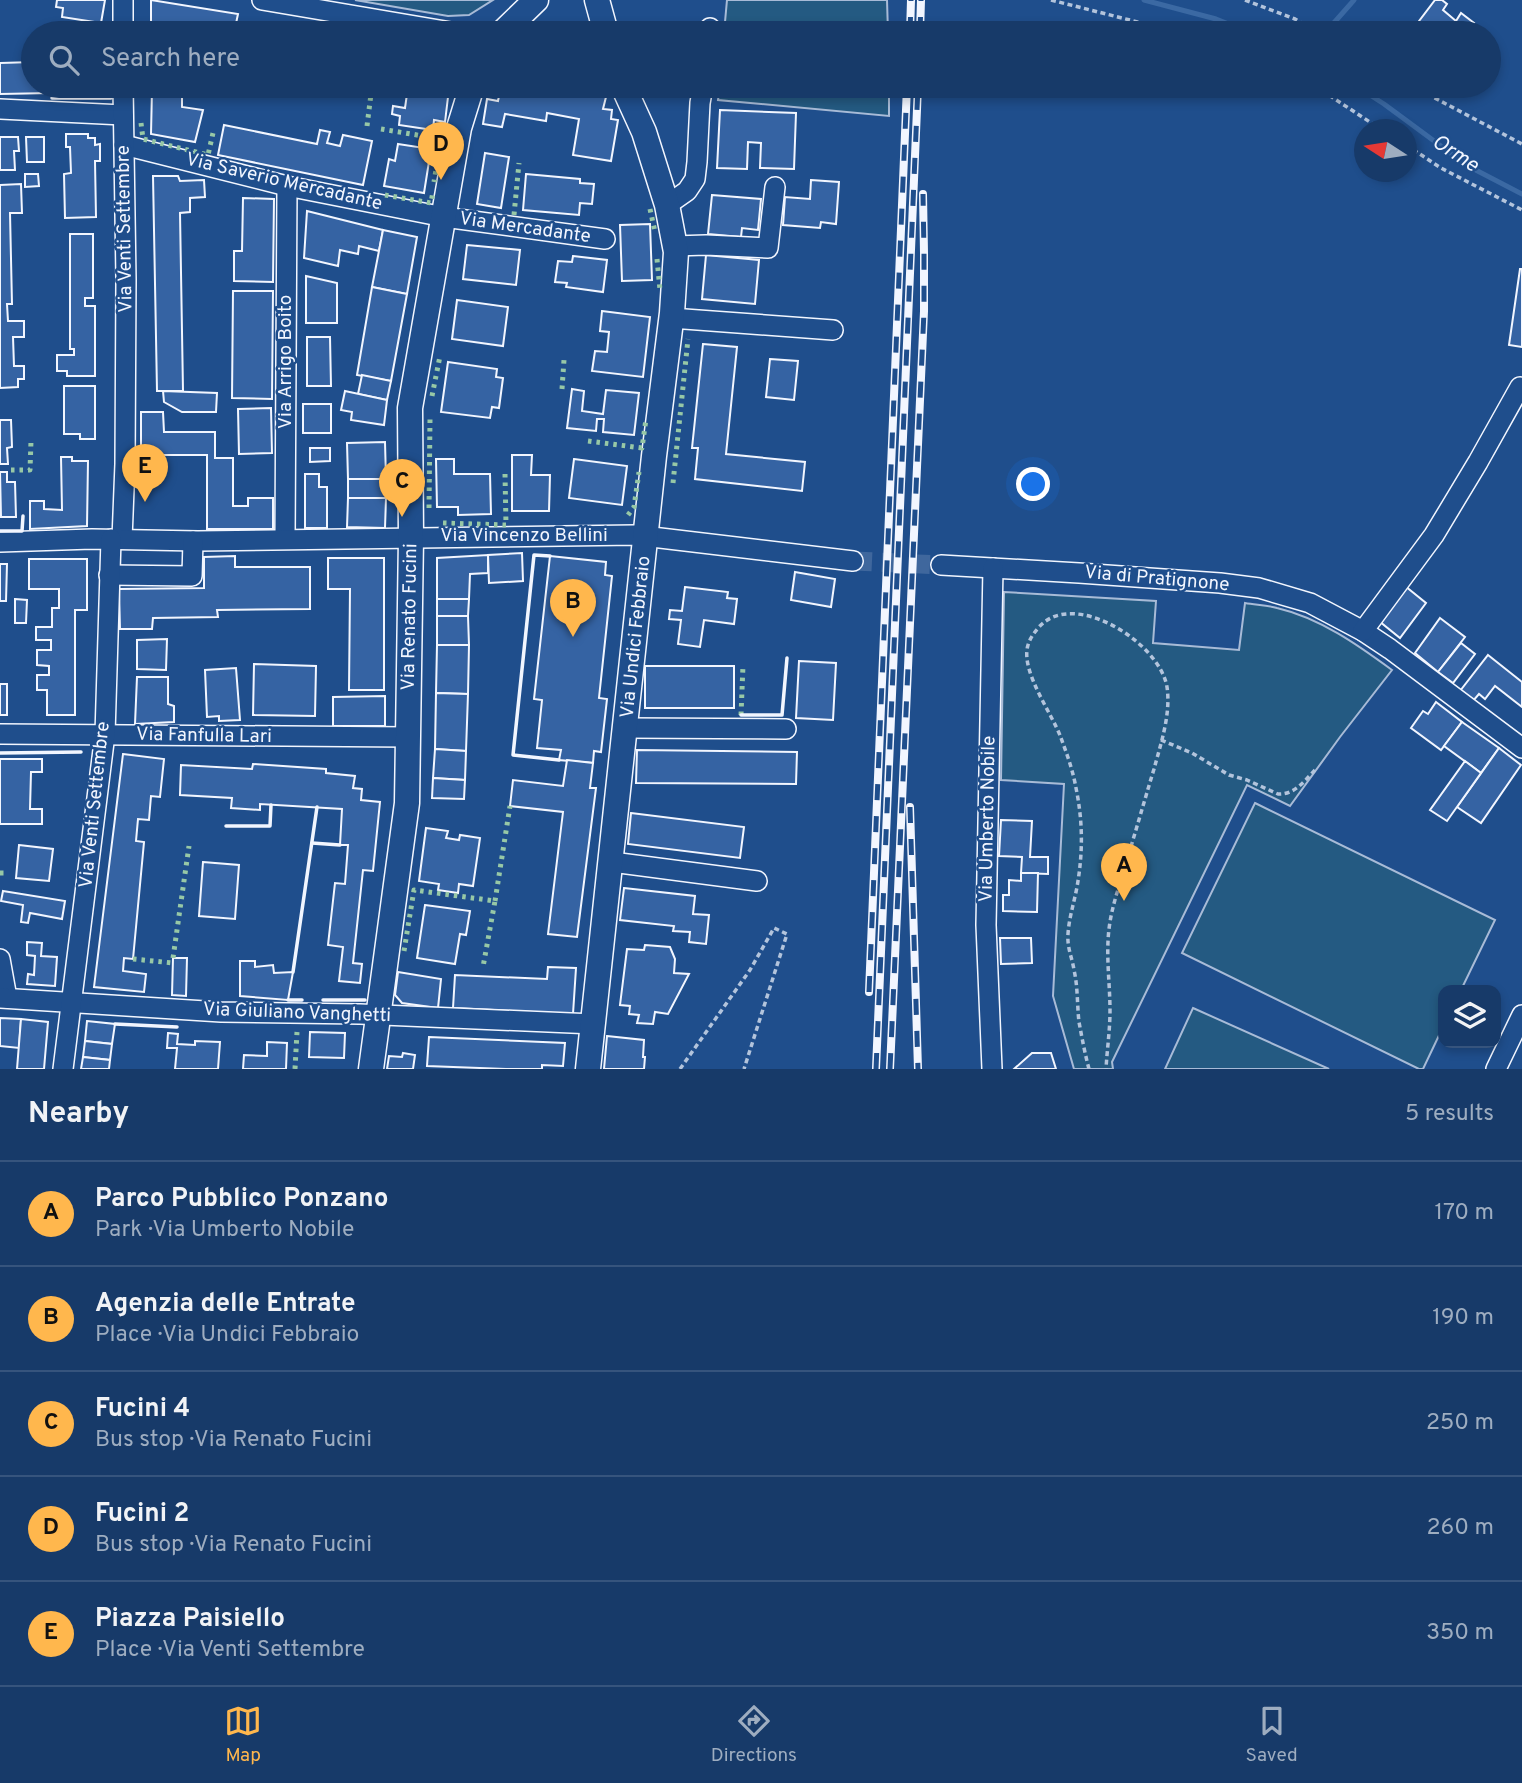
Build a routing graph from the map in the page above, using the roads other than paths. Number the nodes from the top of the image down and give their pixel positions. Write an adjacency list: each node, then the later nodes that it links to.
1 (123, 0): 5 (street)
2 (262, 0): 6 (street)
3 (536, 0): 7 (main road)
4 (597, 0): 8 (main road)
5 (123, 21)
6 (386, 21)
7 (514, 21)
8 (603, 21)
9 (123, 98): 14 (street, Via Venti Settembre)
10 (468, 98): 19 (main road, Via Renato Fucini)
11 (629, 98): 18 (main road, Via Undici Febbraio)
12 (701, 98): 18 (street)
13 (0, 109): 14 (street)
14 (123, 115): 15 (street, Via Venti Settembre)
15 (124, 145): 16 (street, Via Saverio Mercadante); 27 (street, Via Venti Settembre)
16 (287, 186): 19 (street, Via Saverio Mercadante); 28 (street, Via Arrigo Boito)
17 (775, 187): 21 (street)
18 (667, 205): 21 (main road, Via Undici Febbraio)
19 (444, 217): 20 (street, Via Mercadante); 26 (main road, Via Renato Fucini)
20 (605, 239)
21 (674, 246): 22 (main road, Via Undici Febbraio)
22 (671, 318): 23 (street); 25 (main road, Via Undici Febbraio)
23 (833, 330)
24 (1520, 387): 35 (street)
25 (646, 536): 26 (street, Via Vincenzo Bellini); 31 (street, Via Vincenzo Bellini); 36 (main road, Via Undici Febbraio)
26 (411, 537): 28 (street, Via Vincenzo Bellini); 40 (main road, Via Renato Fucini)
27 (116, 539): 29 (street, Via Vincenzo Bellini); 30 (street, Via Vincenzo Bellini); 34 (street, Via Venti Settembre)
28 (285, 539): 29 (street, Via Vincenzo Bellini)
29 (193, 541): 34 (street)
30 (0, 542)
31 (853, 561)
32 (941, 565): 33 (street, Via di Pratignone)
33 (993, 568): 35 (street, Via di Pratignone); 53 (street, Via Umberto Nobile)
34 (109, 575): 39 (street, Via Venti Settembre)
35 (1363, 631): 41 (street, Via di Pratignone)
36 (626, 728): 37 (street); 42 (main road, Via Undici Febbraio)
37 (786, 729)
38 (0, 734): 39 (street, Via Fanfulla Lari)
39 (105, 734): 40 (street, Via Fanfulla Lari); 46 (street, Via Venti Settembre)
40 (408, 737): 47 (main road, Via Renato Fucini)
41 (1522, 748)
42 (612, 862): 43 (street); 49 (main road, Via Undici Febbraio)
43 (757, 881)
44 (0, 959): 45 (street)
45 (4, 998): 46 (street, Via Giuliano Vanghetti)
46 (72, 1002): 47 (street, Via Giuliano Vanghetti); 50 (street, Via Venti Settembre)
47 (378, 1015): 49 (street, Via Giuliano Vanghetti); 51 (main road, Via Renato Fucini)
48 (1522, 1015): 54 (street)
49 (594, 1024): 52 (main road, Via Undici Febbraio)
50 (63, 1069)
51 (371, 1069)
52 (588, 1069)
53 (992, 1069)
54 (1496, 1069)

